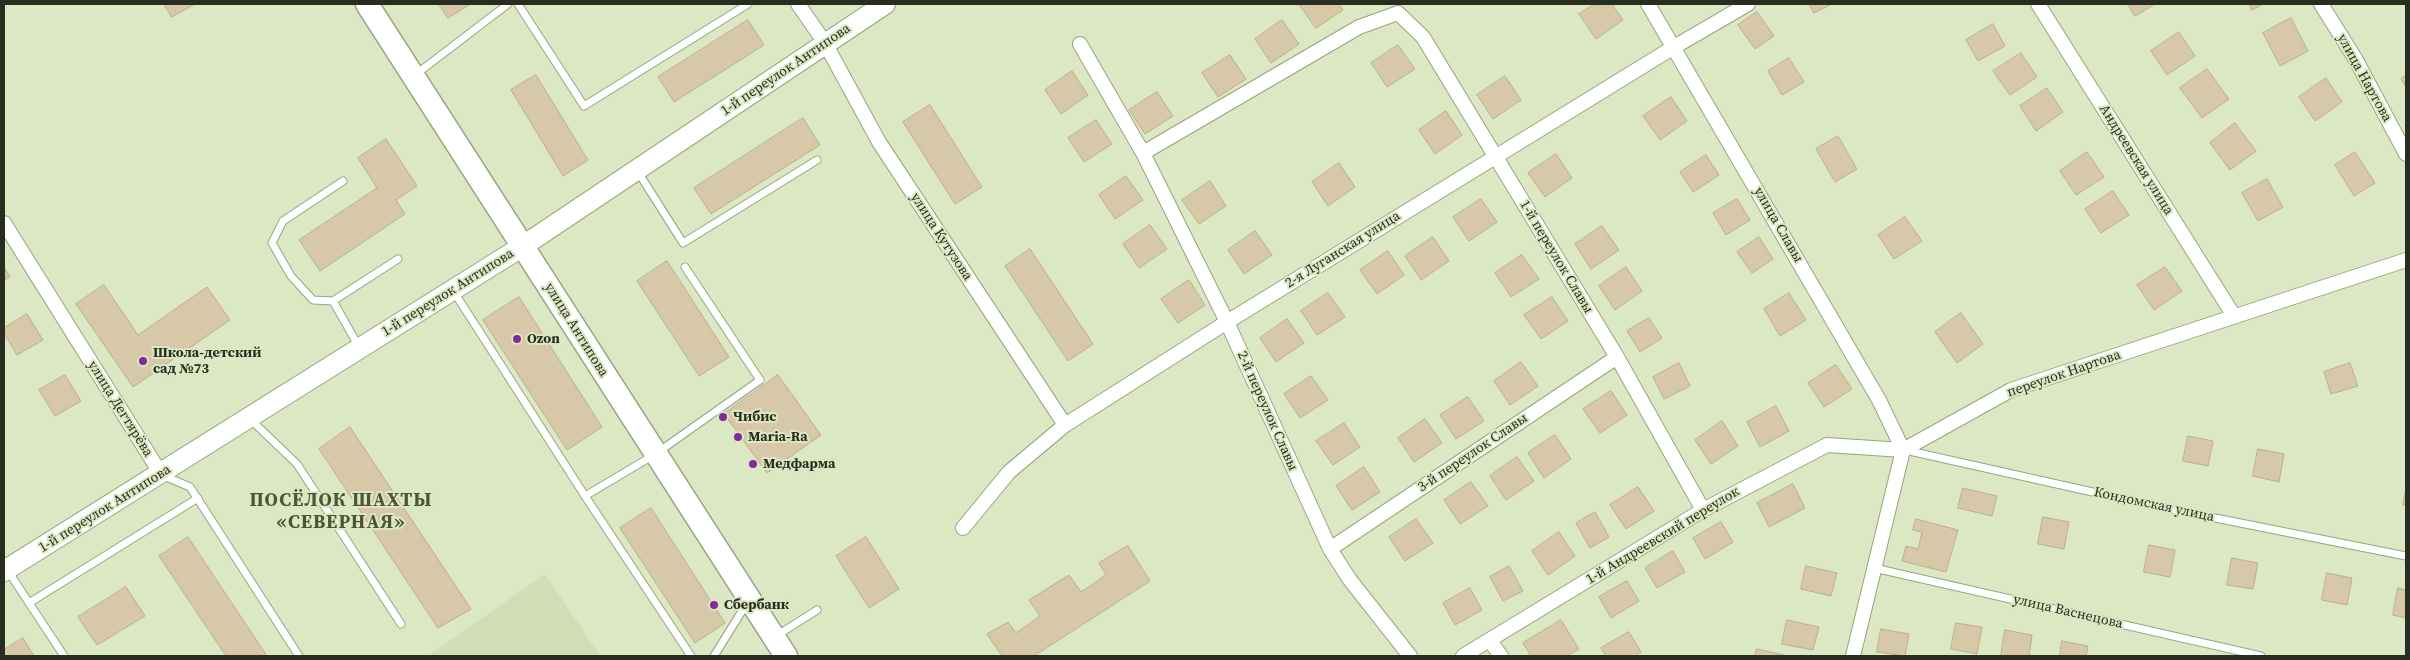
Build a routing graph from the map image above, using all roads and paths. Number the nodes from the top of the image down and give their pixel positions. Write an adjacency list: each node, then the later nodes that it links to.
1 (367, 4): 14 (main road, улица Антипова)
2 (508, 4): 14 (lane)
3 (518, 4): 4 (lane)
4 (748, 4)
5 (798, 4): 11 (street, улица Кутузова)
6 (885, 4): 11 (main road, 1-й переулок Антипова)
7 (1648, 4): 13 (street, улица Славы)
8 (1748, 4): 13 (street, 2-я Луганская улица)
9 (2038, 4): 28 (street, Андреевская улица)
10 (2321, 4): 16 (street, улица Нартова)
11 (825, 43): 19 (main road, 1-й переулок Антипова); 33 (street, улица Кутузова)
12 (1080, 44): 15 (street, 2-й переулок Славы)
13 (1674, 47): 17 (street, 2-я Луганская улица); 34 (street, улица Славы)
14 (413, 77): 22 (main road, улица Антипова)
15 (1143, 154): 17 (street, 1-й переулок Славы); 29 (street, 2-й переулок Славы)
16 (2406, 154)
17 (1495, 157): 29 (street, 2-я Луганская улица); 31 (street, 1-й переулок Славы)
18 (817, 160): 19 (lane)
19 (637, 171): 22 (main road, 1-й переулок Антипова)
20 (342, 181): 27 (lane)
21 (4, 223): 36 (street, улица Дегтярёва)
22 (523, 246): 26 (main road, 1-й переулок Антипова); 35 (main road, улица Антипова)
23 (398, 259): 27 (lane)
24 (2406, 260): 28 (street, переулок Нартова)
25 (684, 267): 35 (lane)
26 (453, 290): 30 (main road, 1-й переулок Антипова); 37 (lane)
27 (334, 301): 30 (lane)
28 (2234, 316): 34 (street, переулок Нартова)
29 (1227, 322): 33 (street, 2-я Луганская улица); 41 (street, 2-й переулок Славы)
30 (361, 349): 32 (main road, 1-й переулок Антипова)
31 (1617, 357): 39 (street, 1-й переулок Славы); 41 (street, 3-й переулок Славы)
32 (250, 418): 36 (main road, 1-й переулок Антипова); 48 (lane)
33 (1065, 425): 40 (street, 2-я Луганская улица)
34 (1903, 450): 39 (street, 1-й Андреевский переулок); 42 (lane, Кондомская улица); 43 (street)
35 (654, 455): 37 (lane); 45 (main road, улица Антипова)
36 (161, 474): 38 (lane); 44 (main road, 1-й переулок Антипова)
37 (585, 496): 53 (lane)
38 (198, 498): 46 (lane); 52 (lane)
39 (1703, 510): 50 (street, 1-й Андреевский переулок)
40 (963, 528)
41 (1330, 549): 56 (street, 2-й переулок Славы)
42 (2406, 556)
43 (1874, 568): 59 (street); 60 (lane, улица Васнецова)
44 (5, 570): 46 (lane)
45 (749, 599): 49 (main road, улица Антипова); 54 (lane)
46 (29, 603): 51 (lane)
47 (817, 610): 49 (lane)
48 (401, 624)
49 (774, 637): 55 (main road, улица Антипова)
50 (1490, 641): 57 (street, 1-й Андреевский переулок); 58 (street)
51 (64, 656)
52 (299, 656)
53 (691, 656)
54 (714, 656)
55 (786, 656)
56 (1410, 656)
57 (1463, 656)
58 (1501, 656)
59 (1853, 656)
60 (2261, 656)

